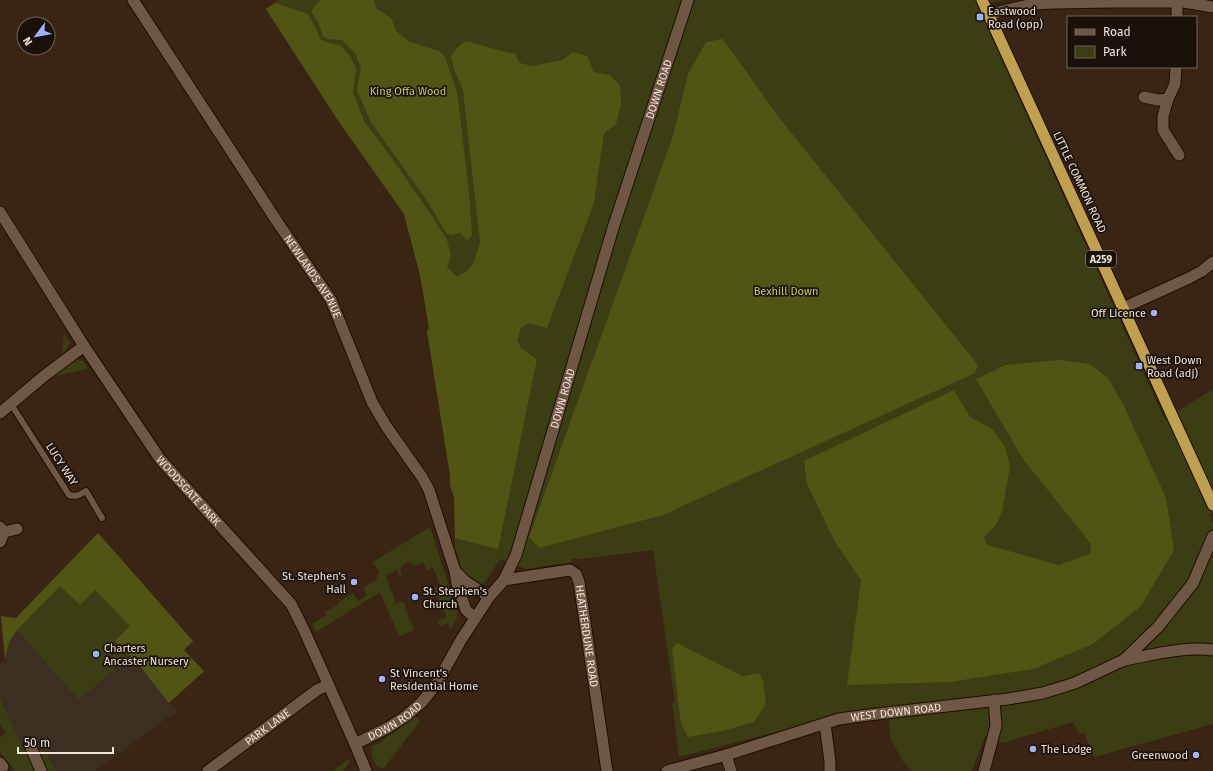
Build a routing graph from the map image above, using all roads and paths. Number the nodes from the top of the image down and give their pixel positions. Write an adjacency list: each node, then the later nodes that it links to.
1 (133, 0): 23 (street, NEWLANDS AVENUE)
2 (688, 0): 24 (street, DOWN ROAD)
3 (982, 0): 6 (highway, LITTLE COMMON ROAD / A259)
4 (1182, 2): 5 (street); 6 (street); 7 (street)
5 (1213, 7)
6 (989, 14): 14 (highway, LITTLE COMMON ROAD / A259)
7 (1177, 16)
8 (1176, 68): 10 (street)
9 (1144, 97): 10 (street)
10 (1168, 99): 11 (street)
11 (1179, 155)
12 (0, 212): 15 (street, WOODSGATE PARK)
13 (1213, 262): 14 (street)
14 (1123, 308): 18 (highway, LITTLE COMMON ROAD / A259)
15 (84, 346): 16 (street); 29 (street, WOODSGATE PARK)
16 (11, 404): 17 (street); 19 (lane, LUCY WAY)
17 (0, 413)
18 (1213, 505)
19 (102, 518)
20 (17, 529): 21 (street)
21 (1, 534)
22 (1213, 536): 28 (street, WEST DOWN ROAD)
23 (455, 571): 25 (street); 26 (street, NEWLANDS AVENUE)
24 (504, 580): 25 (street, DOWN ROAD); 38 (street, HEATHERDUNE ROAD)
25 (489, 597): 26 (street, DOWN ROAD)
26 (475, 618): 33 (street, DOWN ROAD)
27 (1213, 650): 28 (street, WEST DOWN ROAD)
28 (1124, 660): 30 (street, WEST DOWN ROAD)
29 (328, 685): 33 (street, WOODSGATE PARK); 36 (street, PARK LANE)
30 (994, 700): 31 (street, WEST DOWN ROAD); 42 (street)
31 (825, 724): 34 (street, WEST DOWN ROAD); 41 (street)
32 (29, 743): 35 (street)
33 (355, 744): 37 (street, WOODSGATE PARK)
34 (726, 755): 39 (street, WEST DOWN ROAD); 40 (street)
35 (41, 771)
36 (208, 771)
37 (366, 771)
38 (608, 771)
39 (667, 771)
40 (731, 771)
41 (830, 771)
42 (984, 771)

